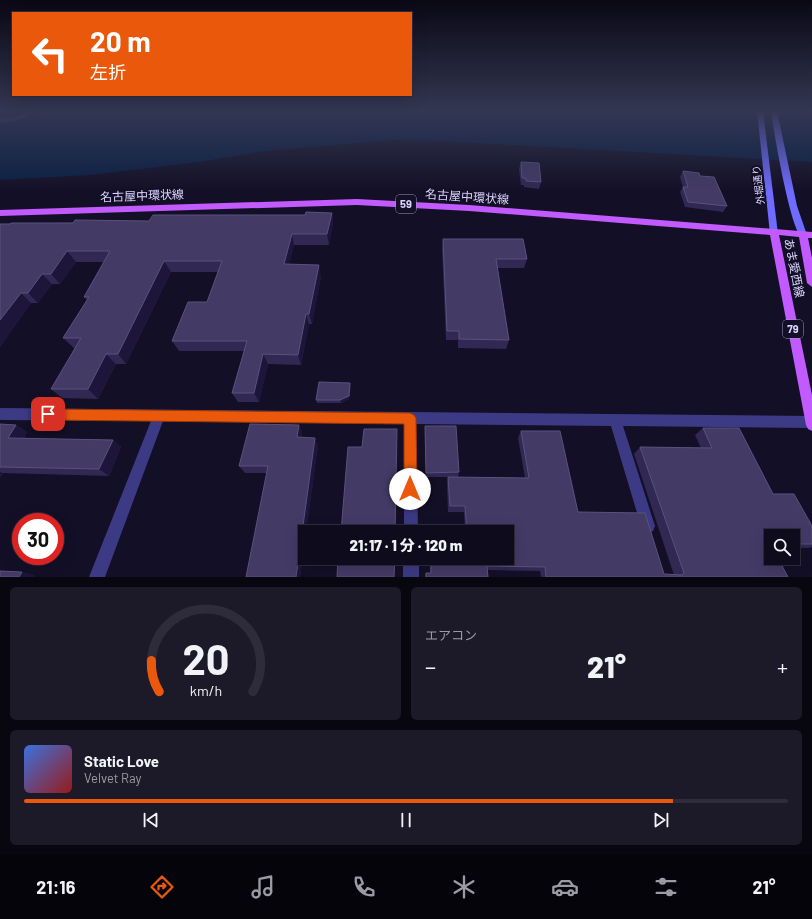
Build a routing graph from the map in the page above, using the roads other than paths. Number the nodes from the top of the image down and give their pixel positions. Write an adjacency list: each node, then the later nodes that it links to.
1 (763, 138): 4 (main road, 外堀通り)
2 (779, 138): 5 (main road)
3 (0, 213): 4 (main road, 名古屋中環状線 / 59)
4 (774, 234): 5 (main road, 名古屋中環状線 / 59); 11 (main road, あま愛西線 / 79)
5 (807, 235): 6 (main road, あま愛西線)
6 (812, 283)
7 (0, 414): 8 (street)
8 (159, 416): 9 (street); 15 (street)
9 (410, 418): 10 (street); 12 (street)
10 (615, 420): 11 (street); 13 (street)
11 (812, 424)
12 (411, 525)
13 (653, 540)
14 (411, 565): 16 (street)
15 (97, 577)
16 (411, 577)

